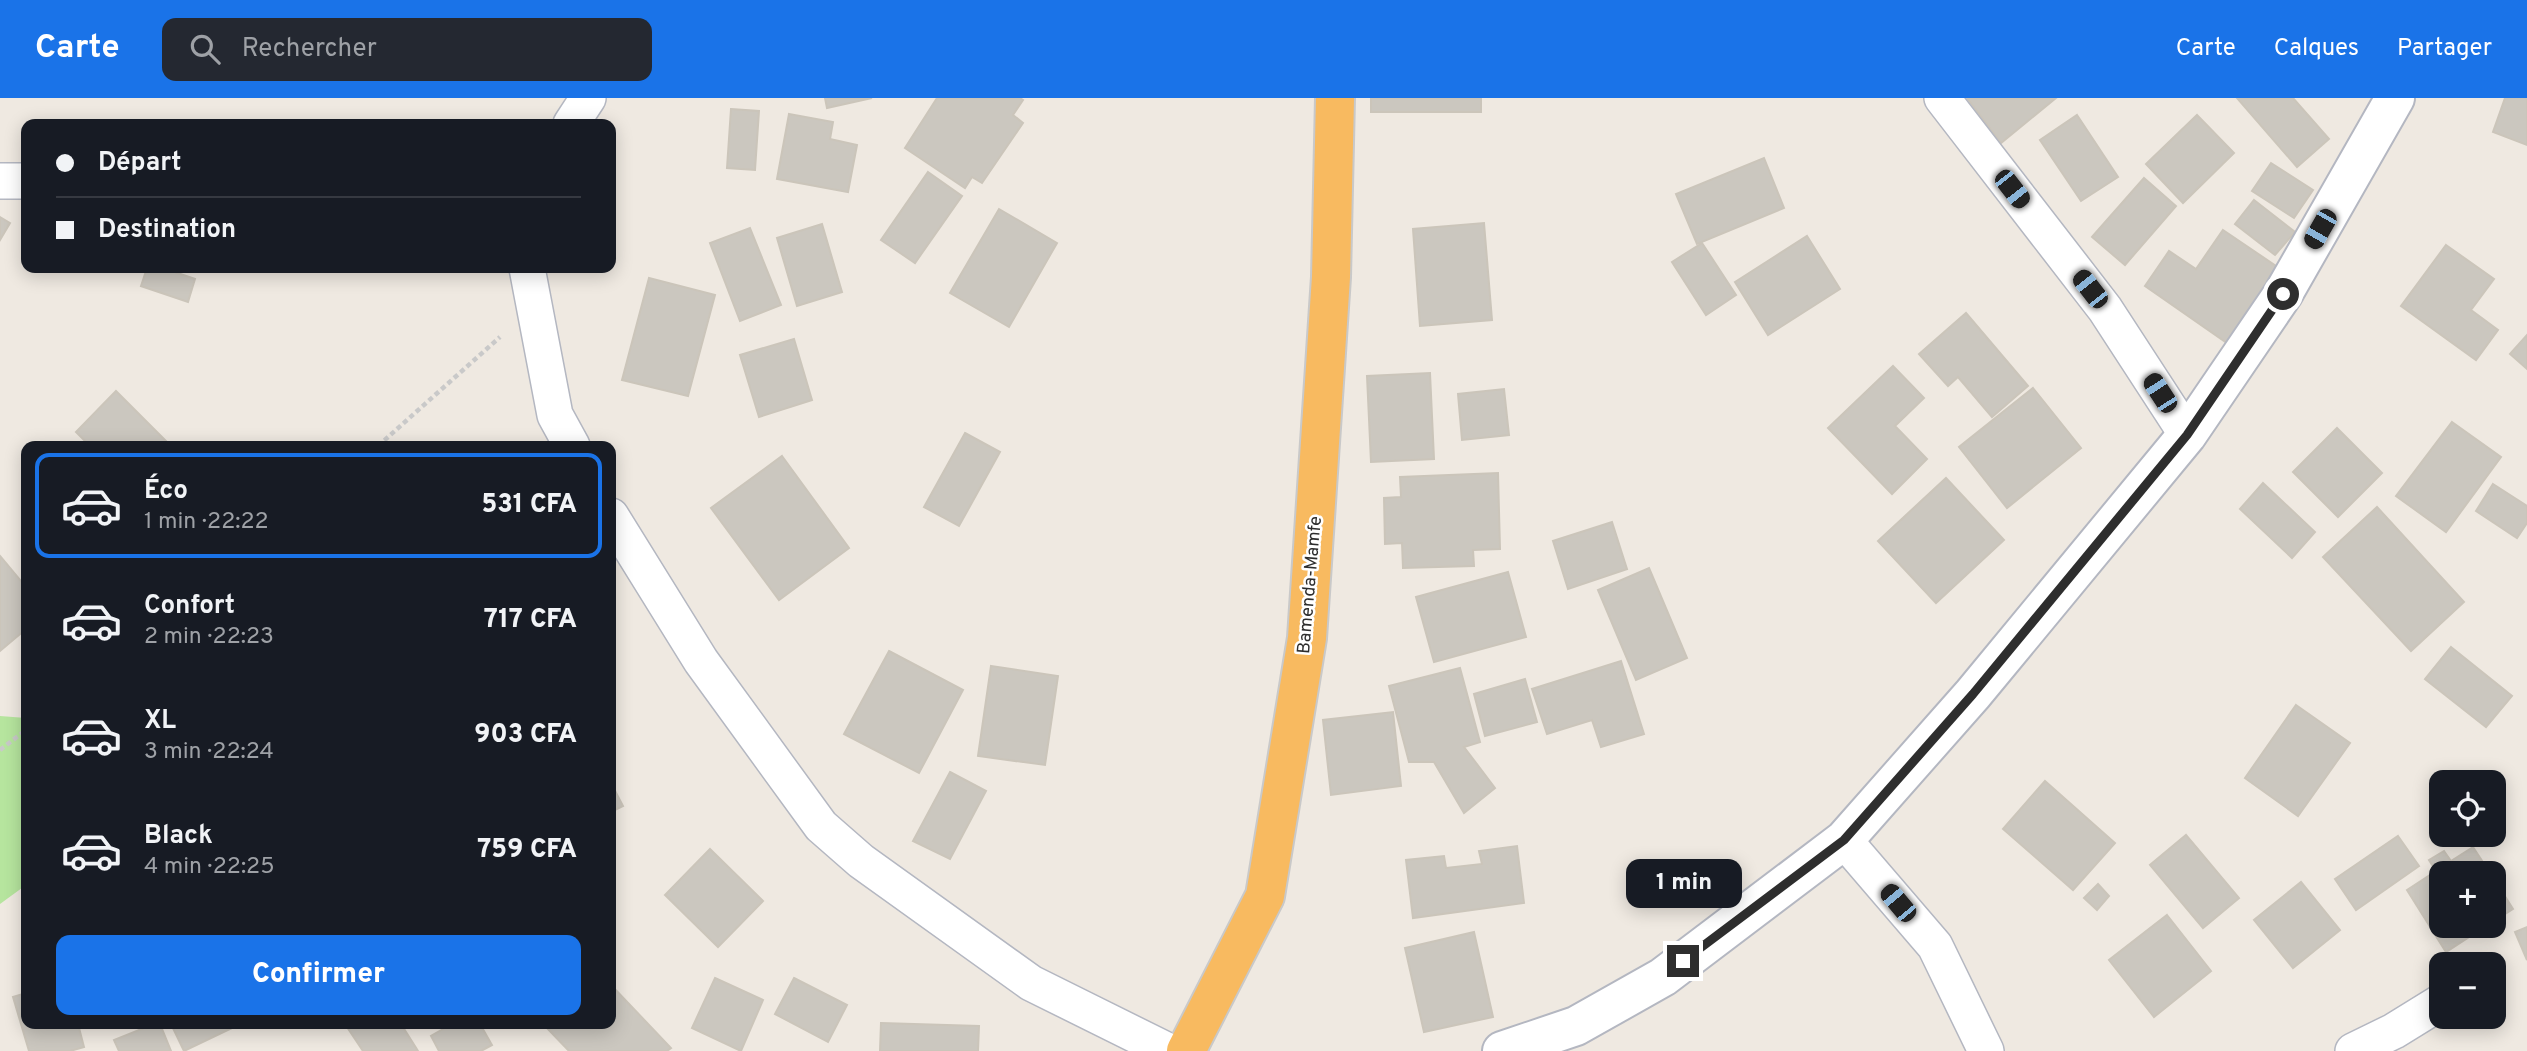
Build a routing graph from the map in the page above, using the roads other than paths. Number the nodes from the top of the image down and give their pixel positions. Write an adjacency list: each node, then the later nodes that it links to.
1 (588, 98): 5 (street)
2 (1335, 98): 15 (highway, Bamenda-Mamfe)
3 (1942, 98): 9 (street)
4 (2395, 98): 9 (street)
5 (573, 119)
6 (0, 181): 7 (street)
7 (21, 181)
8 (528, 273): 10 (street)
9 (2187, 435): 12 (street)
10 (569, 441)
11 (616, 524): 14 (street)
12 (1844, 840): 16 (street); 17 (street)
13 (2429, 1009): 18 (street)
14 (1168, 1051)
15 (1186, 1051)
16 (1502, 1051)
17 (1986, 1051)
18 (2353, 1051)

